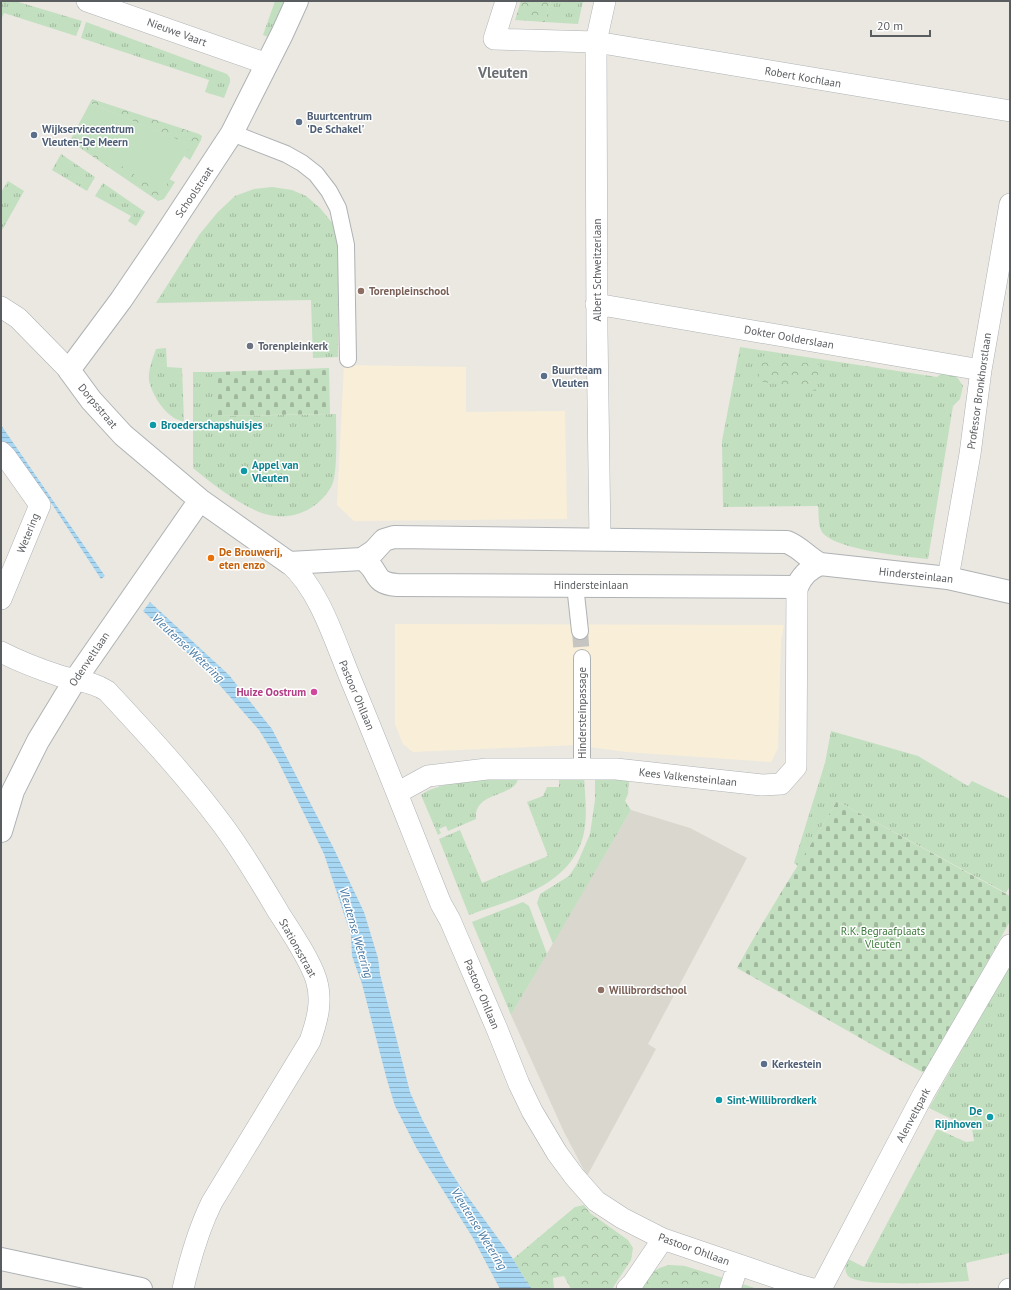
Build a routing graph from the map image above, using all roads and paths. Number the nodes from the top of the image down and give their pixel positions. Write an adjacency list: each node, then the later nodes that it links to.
1 (87, 1): 6 (street, Nieuwe Vaart)
2 (297, 1): 6 (street, Schoolstraat)
3 (506, 1): 5 (street, Robert Kochlaan)
4 (605, 1): 5 (street, Albert Schweitzerlaan)
5 (596, 42): 7 (street, Robert Kochlaan); 10 (street, Albert Schweitzerlaan)
6 (267, 64): 8 (street, Schoolstraat)
7 (1010, 111)
8 (232, 133): 12 (street); 13 (street, Schoolstraat)
9 (1010, 204): 14 (street, Professor Bronkhorstlaan)
10 (596, 304): 14 (street, Dokter Oolderslaan); 17 (street, Albert Schweitzerlaan)
11 (1, 307): 13 (street, Dorpsstraat)
12 (348, 359)
13 (69, 370): 16 (street, Dorpsstraat)
14 (981, 370): 21 (street, Professor Bronkhorstlaan)
15 (1, 452): 25 (street, Wetering)
16 (200, 500): 19 (street); 29 (street, Odenveltlaan)
17 (600, 539): 18 (street, Hindersteinlaan); 20 (street, Hindersteinlaan)
18 (362, 559): 19 (street); 22 (street, Hindersteinlaan)
19 (289, 563): 31 (street, Pastoor Ohllaan)
20 (820, 564): 21 (street, Hindersteinlaan); 23 (street)
21 (948, 578): 24 (street, Hindersteinlaan)
22 (575, 585): 23 (street, Hindersteinlaan); 26 (street)
23 (797, 587): 30 (street, Kees Valkensteinlaan)
24 (1010, 592)
25 (1, 599)
26 (580, 631)
27 (1, 652): 29 (street, Stationsstraat)
28 (582, 658): 30 (street, Hindersteinpassage)
29 (75, 680): 32 (street, Odenveltlaan); 38 (street, Stationsstraat)
30 (582, 769): 31 (street, Kees Valkensteinlaan)
31 (397, 793): 34 (street, Pastoor Ohllaan)
32 (1, 830)
33 (1010, 945): 42 (street, Alenveltpark)
34 (664, 1239): 36 (street, Pastoor Ohllaan); 39 (street)
35 (1, 1259): 37 (street)
36 (738, 1265): 40 (street); 41 (street, Pastoor Ohllaan)
37 (141, 1289)
38 (183, 1289)
39 (627, 1289)
40 (730, 1289)
41 (813, 1289)
42 (821, 1289)

